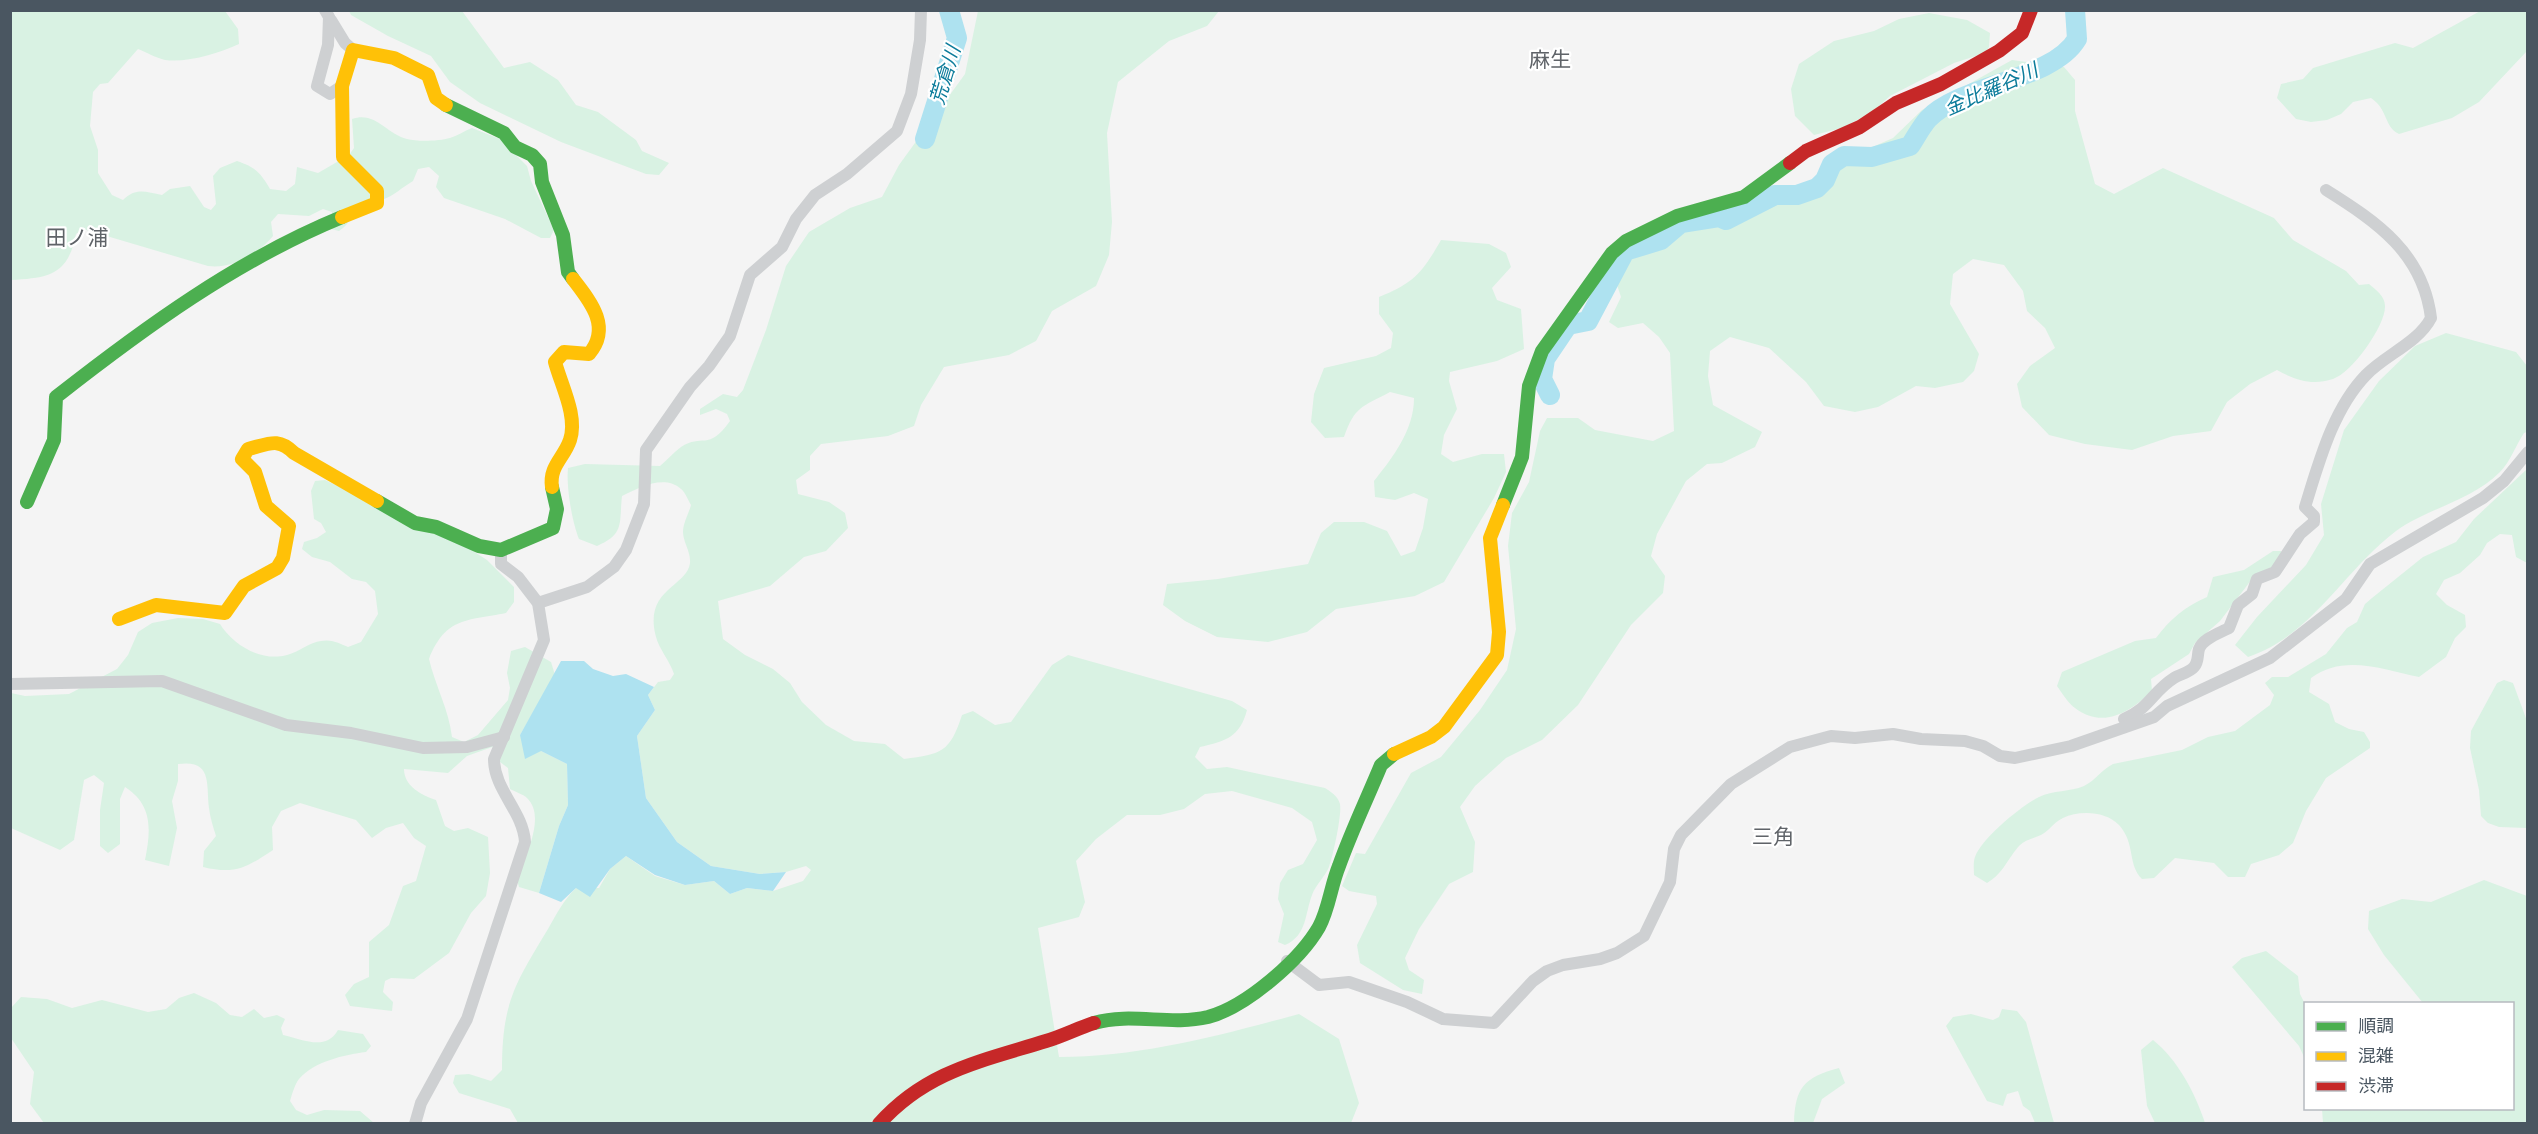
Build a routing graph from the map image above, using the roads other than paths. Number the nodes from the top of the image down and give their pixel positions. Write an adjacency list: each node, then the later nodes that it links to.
1 (921, 10): 10 (street)
2 (2031, 10): 15 (street)
3 (327, 14): 4 (street); 5 (street)
4 (353, 50): 5 (street); 9 (street)
5 (342, 86): 8 (street)
6 (2326, 189): 14 (street)
7 (2528, 452): 14 (street)
8 (27, 502)
9 (501, 550): 10 (street); 11 (street)
10 (538, 603): 13 (street)
11 (120, 619)
12 (10, 684): 13 (street)
13 (504, 737): 16 (street)
14 (2081, 742): 15 (street)
15 (1287, 961): 17 (street)
16 (415, 1124)
17 (879, 1124)

